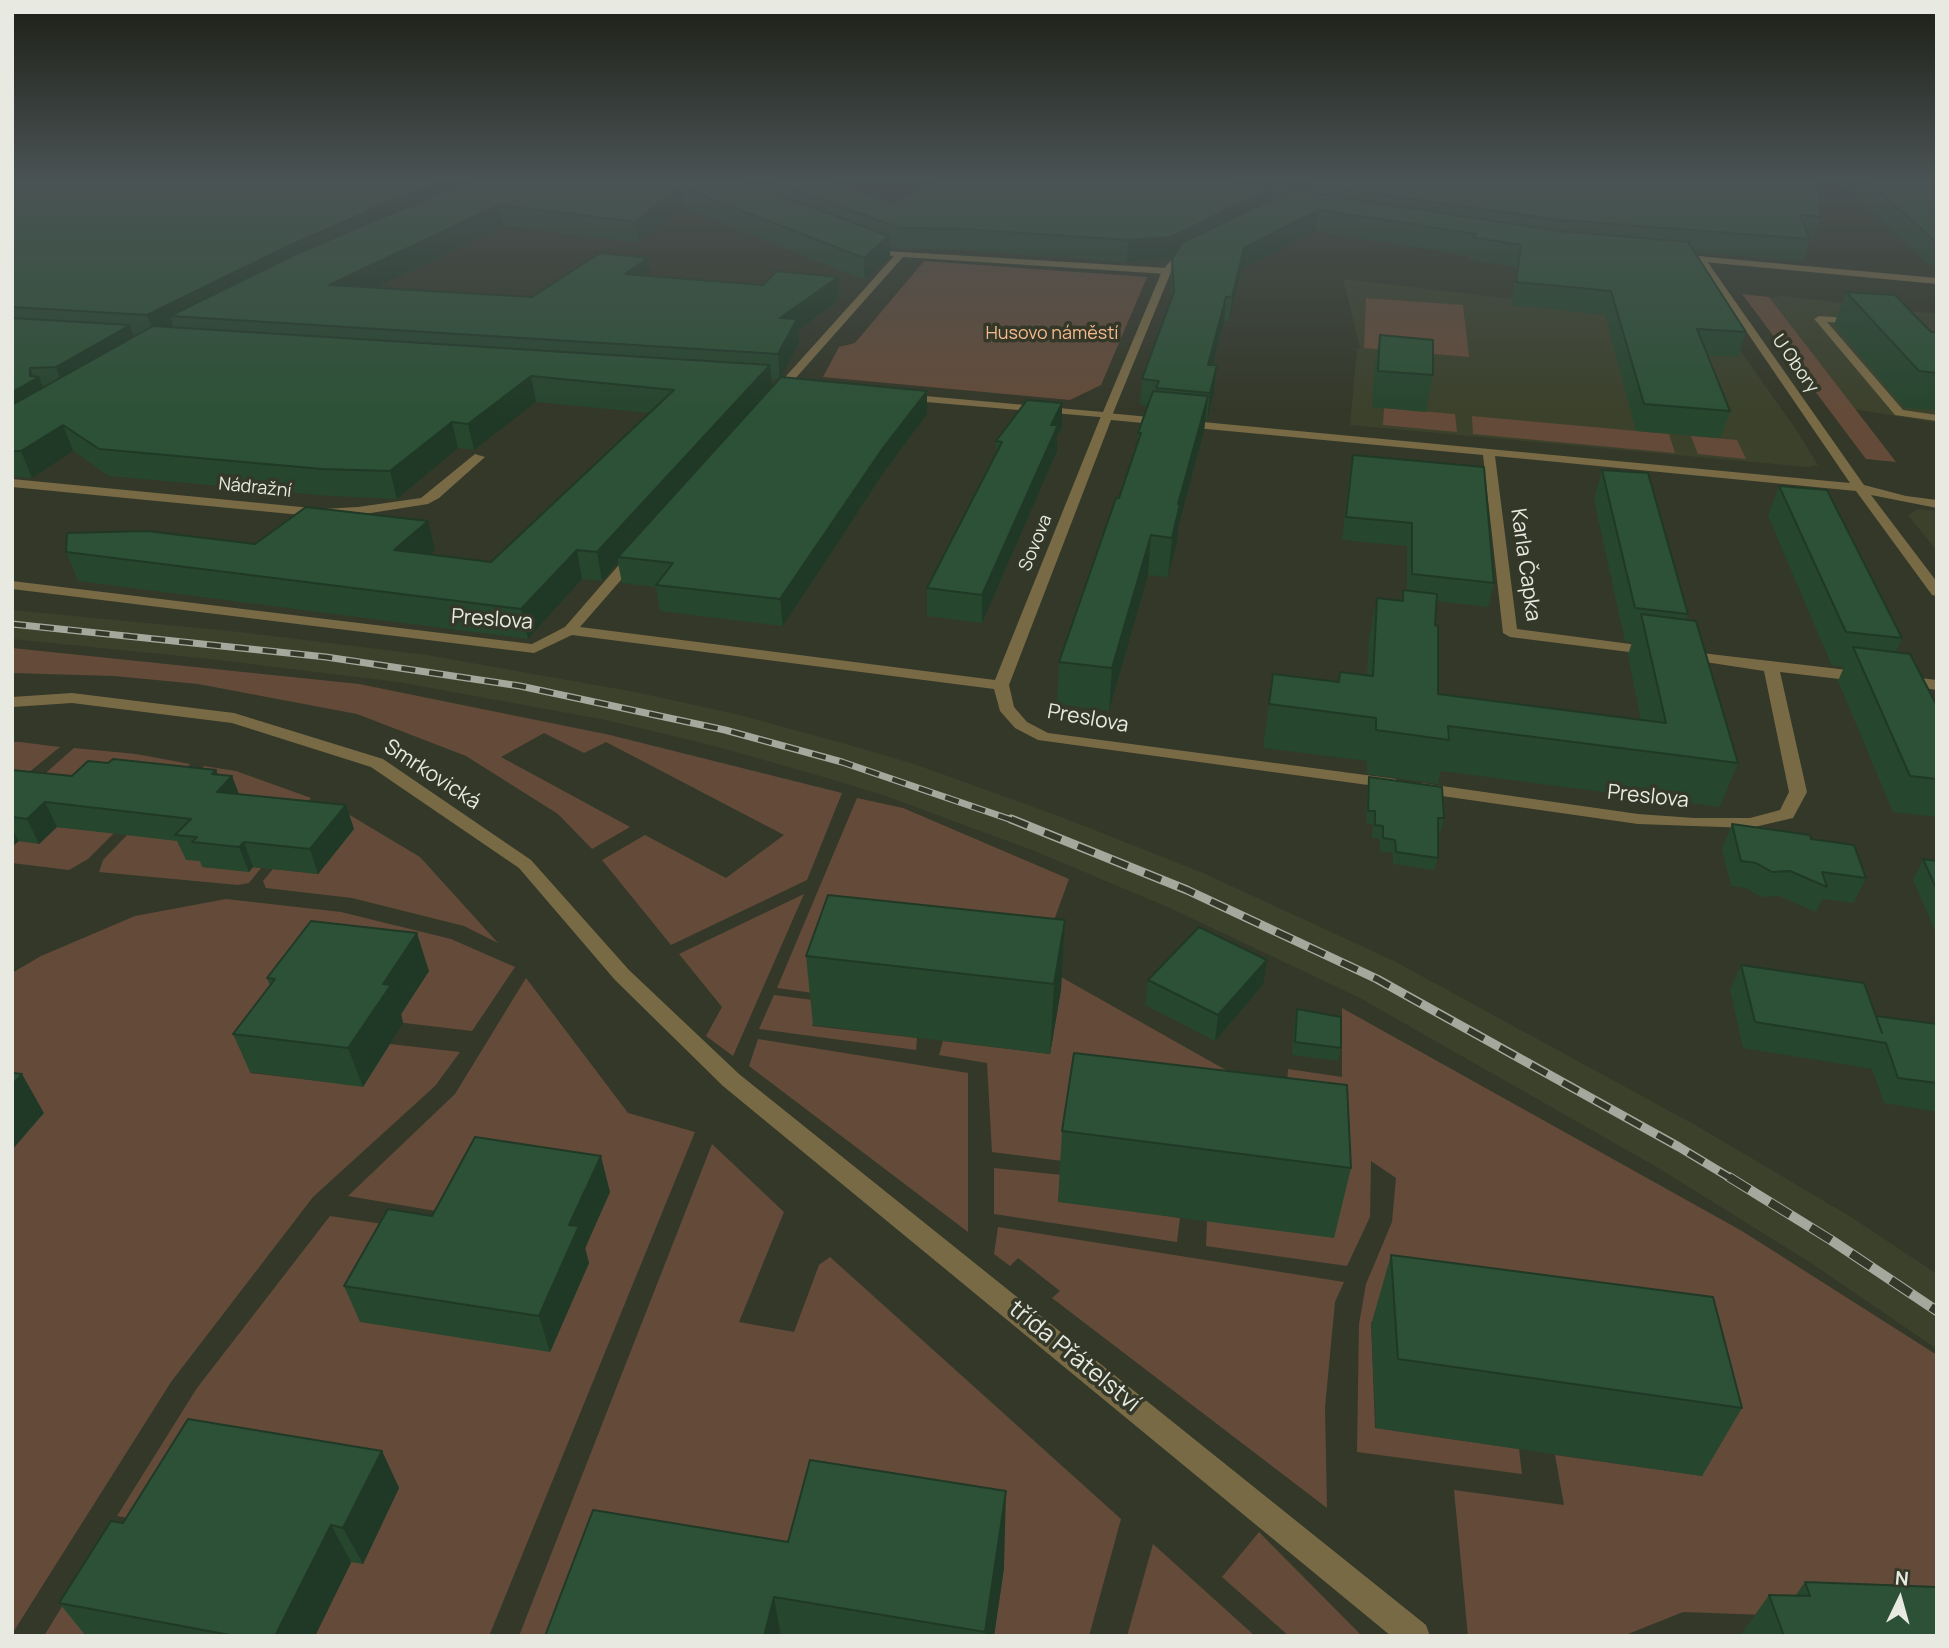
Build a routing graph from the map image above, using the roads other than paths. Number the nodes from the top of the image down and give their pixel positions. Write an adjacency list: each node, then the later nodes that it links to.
1 (898, 257): 10 (street)
2 (970, 257): 6 (street)
3 (1183, 257): 6 (street)
4 (1677, 257): 5 (street)
5 (1701, 259): 7 (street); 16 (street, U Obory)
6 (1167, 271): 11 (street, Sovova)
7 (1937, 281)
8 (1868, 322): 12 (street)
9 (890, 396): 11 (street)
10 (764, 407)
11 (1107, 416): 13 (street); 23 (street, Sovova)
12 (1937, 418)
13 (1489, 452): 16 (street); 22 (street, Karla Čapka)
14 (480, 457): 15 (street, Nádražní)
15 (12, 482)
16 (1860, 488): 17 (street); 20 (street)
17 (1937, 504)
18 (646, 542): 21 (street)
19 (12, 585): 21 (street, Preslova)
20 (1937, 592)
21 (570, 630): 23 (street)
22 (1772, 667): 23 (street, Preslova); 24 (street)
23 (1000, 685)
24 (1937, 685)
25 (12, 702): 26 (street, Smrkovická)
26 (731, 1080): 27 (street, třída Přátelství)
27 (1415, 1636)

